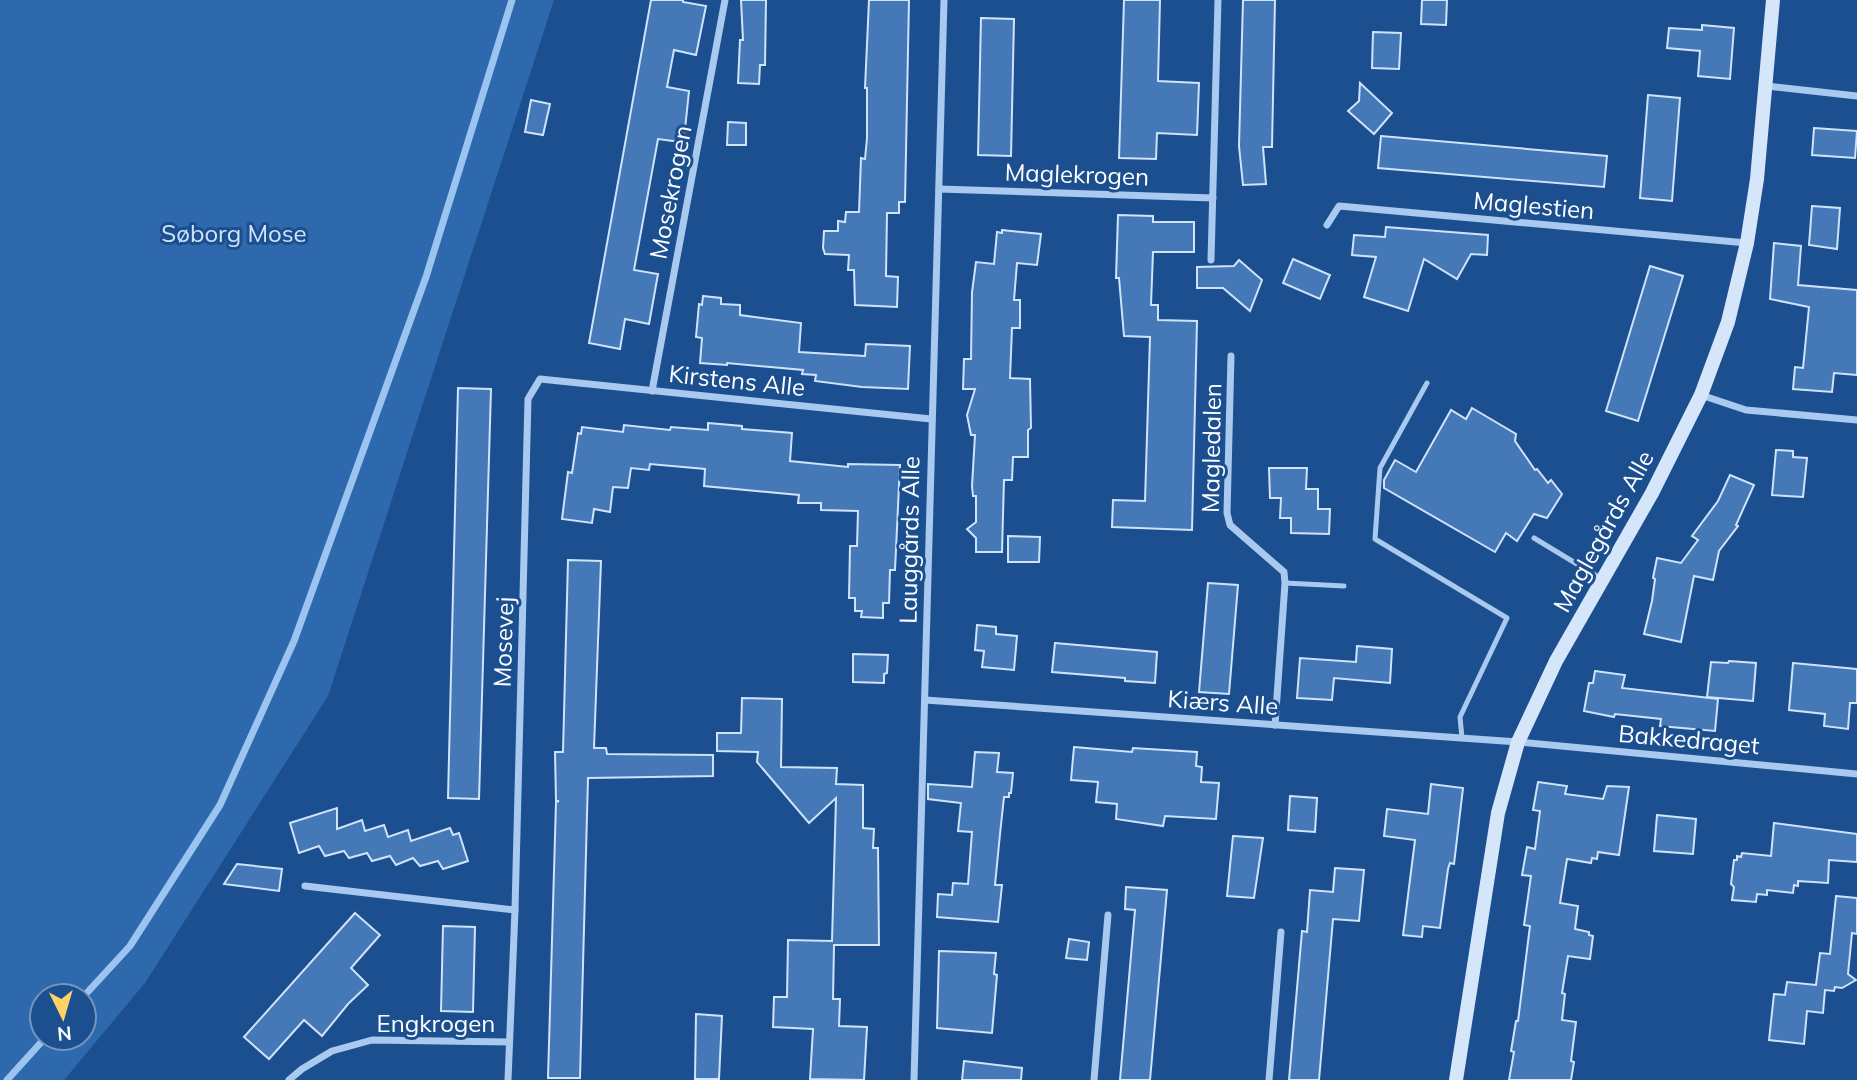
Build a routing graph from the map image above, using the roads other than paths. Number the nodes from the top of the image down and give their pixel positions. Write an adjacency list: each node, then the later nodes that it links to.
1 (725, 0): 15 (street, Mosekrogen)
2 (944, 0): 7 (street, Lauggårds Alle)
3 (1218, 0): 8 (street)
4 (1773, 0): 5 (street, Maglegårds Alle)
5 (1766, 86): 6 (street); 10 (street, Maglegårds Alle)
6 (1857, 96)
7 (939, 189): 8 (street, Maglekrogen); 17 (street, Lauggårds Alle)
8 (1213, 198): 11 (street)
9 (1327, 225): 10 (street, Maglestien)
10 (1747, 243): 16 (street, Maglegårds Alle)
11 (1211, 260)
12 (1231, 356): 21 (street, Magledalen)
13 (540, 379): 15 (street, Kirstens Alle); 29 (street, Mosevej)
14 (1427, 383): 25 (lane)
15 (652, 391): 17 (street, Kirstens Alle)
16 (1701, 395): 18 (street); 20 (street, Maglegårds Alle)
17 (931, 419): 23 (street, Lauggårds Alle)
18 (1857, 420)
19 (1535, 538): 20 (lane)
20 (1602, 580): 26 (street, Maglegårds Alle)
21 (1285, 583): 22 (lane); 24 (street)
22 (1344, 586)
23 (925, 700): 24 (street, Kiærs Alle); 35 (street, Lauggårds Alle)
24 (1275, 725): 25 (street, Kiærs Alle)
25 (1462, 738): 26 (street, Kiærs Alle)
26 (1518, 742): 27 (street, Bakkedraget); 38 (street, Maglegårds Alle)
27 (1857, 774)
28 (305, 886): 29 (street)
29 (515, 910): 32 (street, Mosevej)
30 (1108, 915): 36 (street)
31 (1281, 932): 37 (street)
32 (509, 1042): 33 (street, Engkrogen); 34 (street, Mosevej)
33 (289, 1080)
34 (508, 1080)
35 (914, 1080)
36 (1094, 1080)
37 (1269, 1080)
38 (1455, 1080)

